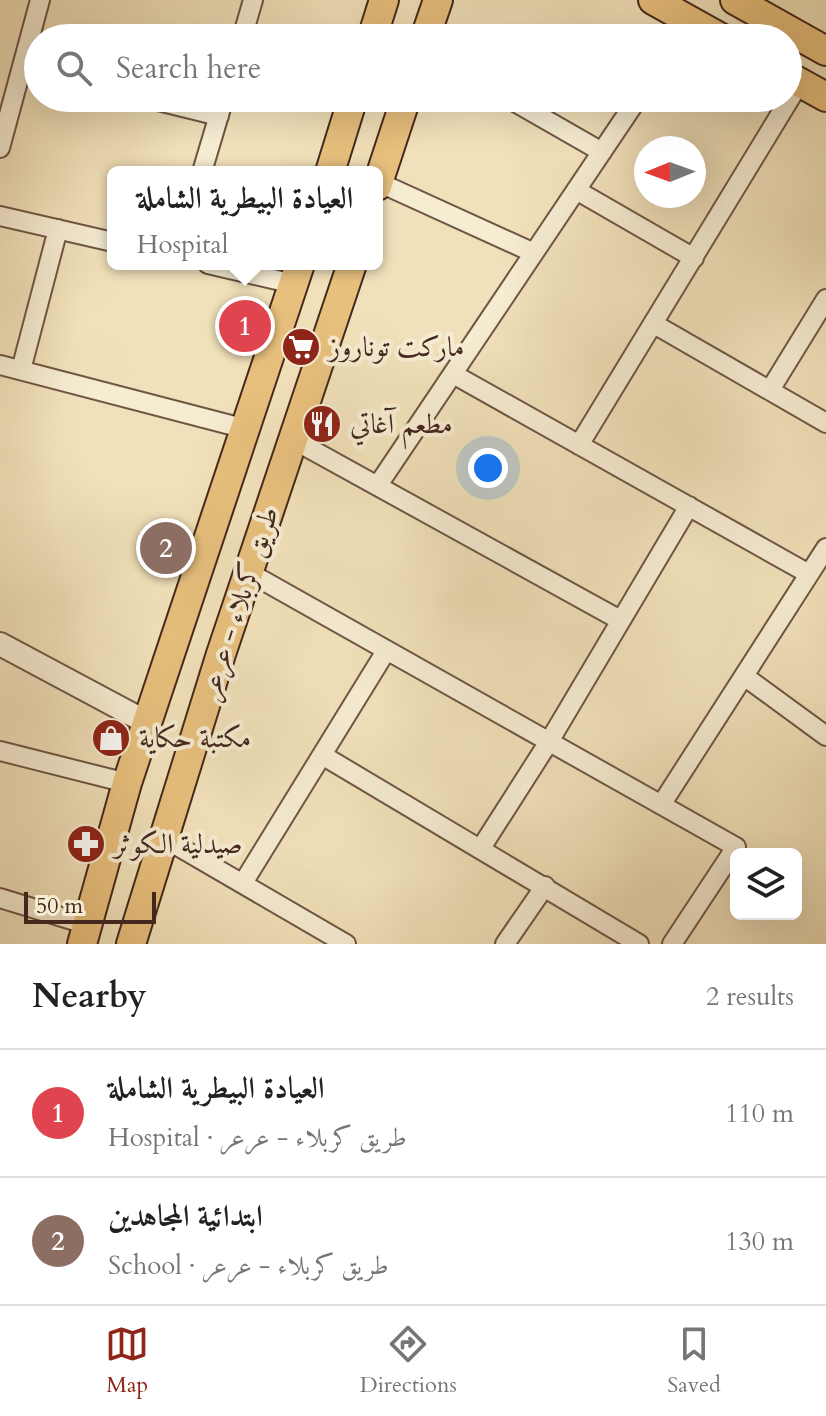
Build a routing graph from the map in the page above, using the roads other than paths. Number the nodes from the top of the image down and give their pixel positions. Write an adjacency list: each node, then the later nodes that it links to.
1 (40, 0): 7 (street)
2 (253, 0): 8 (street)
3 (384, 0): 9 (main road)
4 (438, 0): 10 (main road)
5 (653, 0): 11 (main road)
6 (735, 0): 12 (main road)
7 (37, 24)
8 (246, 24)
9 (376, 24)
10 (430, 24)
11 (679, 24)
12 (778, 24)
13 (802, 38): 14 (main road)
14 (826, 51)
15 (802, 84): 17 (main road)
16 (24, 85): 24 (street)
17 (826, 97)
18 (220, 112): 26 (street)
19 (349, 112): 27 (main road)
20 (401, 112): 28 (main road)
21 (532, 112): 25 (street)
22 (629, 112): 25 (street)
23 (776, 112): 35 (street)
24 (0, 148)
25 (602, 152): 30 (street)
26 (204, 166)
27 (332, 166)
28 (383, 169)
29 (383, 186): 34 (street)
30 (576, 190): 34 (street); 35 (street)
31 (0, 216): 32 (street)
32 (58, 229): 33 (street); 42 (street)
33 (107, 241)
34 (534, 253): 43 (street)
35 (694, 258): 40 (street)
36 (261, 270): 38 (street)
37 (350, 270): 47 (main road, طريق كربلاء - عرعر)
38 (297, 274): 46 (main road, طريق كربلاء - عرعر)
39 (826, 299): 44 (street)
40 (654, 324): 44 (street); 48 (street)
41 (0, 365): 42 (street)
42 (21, 370): 46 (street)
43 (453, 374): 48 (street); 49 (street)
44 (770, 390): 45 (street)
45 (826, 423)
46 (246, 429): 58 (main road, طريق كربلاء - عرعر)
47 (294, 440): 49 (street); 52 (main road, طريق كربلاء - عرعر)
48 (579, 445): 50 (street)
49 (378, 485): 54 (street)
50 (689, 506): 53 (street); 54 (street)
51 (826, 548): 53 (street)
52 (248, 572): 56 (street); 65 (main road, طريق كربلاء - عرعر)
53 (809, 574): 57 (street)
54 (620, 620): 60 (street)
55 (0, 644): 58 (street)
56 (386, 651): 60 (street); 62 (street)
57 (744, 676): 59 (street); 64 (street)
58 (146, 722): 63 (main road, طريق كربلاء - عرعر)
59 (826, 736)
60 (550, 740): 64 (street); 66 (street)
61 (0, 751): 63 (street)
62 (322, 755): 66 (street); 67 (street)
63 (127, 783): 70 (main road, طريق كربلاء - عرعر)
64 (661, 805): 75 (street)
65 (162, 837): 67 (street); 71 (main road, طريق كربلاء - عرعر)
66 (481, 848): 68 (street)
67 (243, 883): 72 (street)
68 (545, 886): 73 (street); 74 (street)
69 (0, 898): 70 (street)
70 (85, 934)
71 (131, 944)
72 (346, 944)
73 (505, 944)
74 (639, 944)
75 (672, 944)

